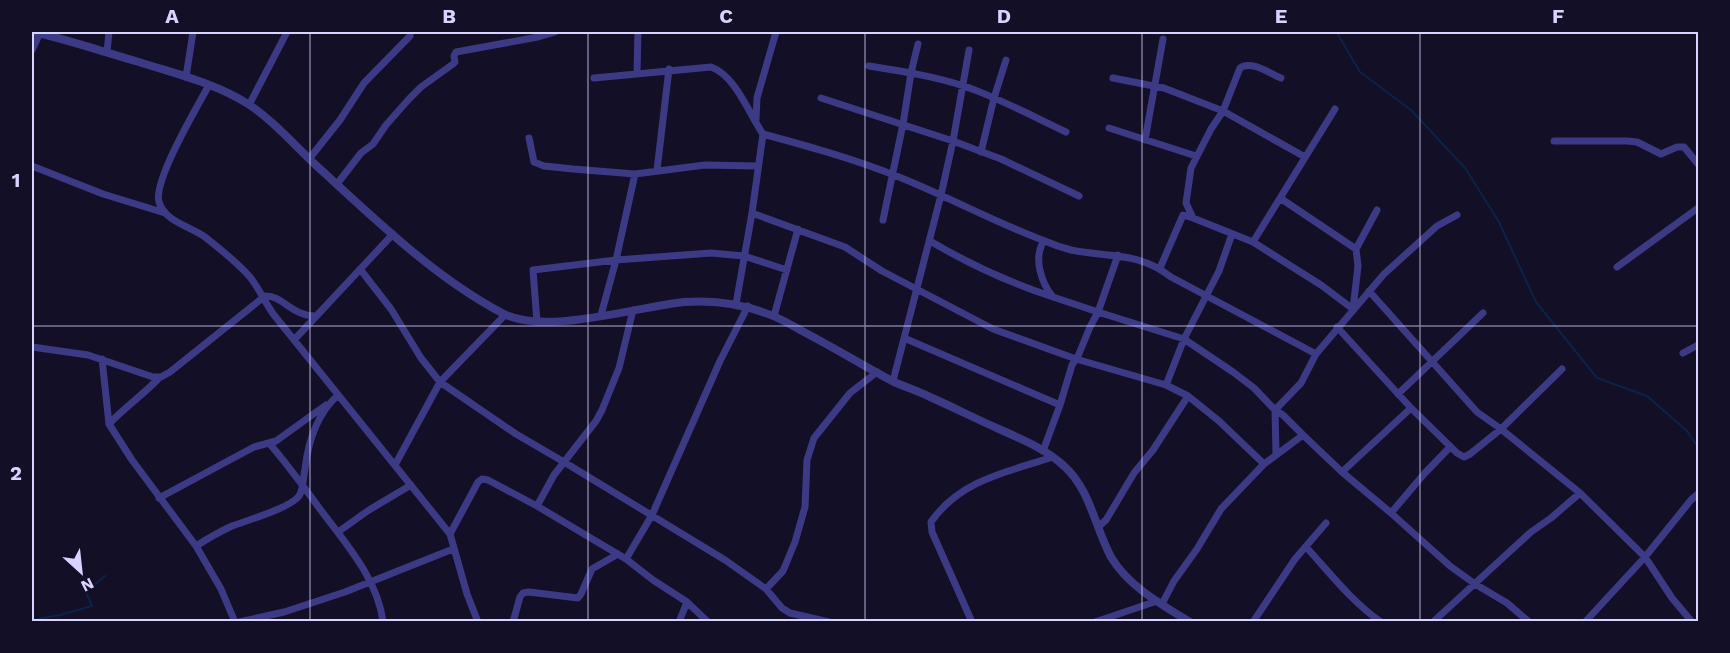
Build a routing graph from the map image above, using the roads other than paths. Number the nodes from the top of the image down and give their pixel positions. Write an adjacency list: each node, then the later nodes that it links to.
1 (37, 32): 11 (street); 13 (street)
2 (109, 32): 13 (street)
3 (193, 32): 19 (street)
4 (287, 32): 28 (street)
5 (555, 32): 50 (street)
6 (638, 32): 18 (street)
7 (776, 32): 31 (street)
8 (410, 36): 43 (street)
9 (1163, 39): 25 (street)
10 (918, 44): 17 (street)
11 (32, 50)
12 (969, 50): 24 (street)
13 (107, 51): 19 (street)
14 (1006, 60): 27 (street)
15 (869, 66): 17 (street)
16 (669, 69): 18 (street); 31 (street); 47 (street)
17 (911, 73): 24 (street); 32 (street)
18 (637, 74): 20 (street)
19 (186, 76): 23 (street)
20 (594, 78)
21 (1113, 78): 25 (street)
22 (1281, 78): 30 (street)
23 (209, 85): 28 (street); 56 (street)
24 (963, 86): 27 (street); 38 (street)
25 (1156, 86): 30 (street); 37 (street)
26 (821, 98): 32 (street)
27 (994, 98): 34 (street); 40 (street)
28 (249, 105): 43 (street)
29 (1335, 109): 42 (street)
30 (1223, 111): 41 (street); 42 (street)
31 (756, 124): 35 (street)
32 (903, 124): 38 (street); 49 (street)
33 (1109, 128): 37 (street)
34 (1066, 132)
35 (763, 134): 46 (street); 49 (street)
36 (529, 138): 48 (street)
37 (1145, 140): 41 (street)
38 (953, 141): 40 (street); 51 (street)
39 (1554, 141): 44 (street)
40 (981, 152): 52 (street)
41 (1196, 156): 59 (street)
42 (1305, 156): 53 (street)
43 (309, 159): 50 (street)
44 (1698, 164)
45 (32, 166): 56 (street)
46 (758, 166): 47 (street); 57 (street)
47 (657, 170): 48 (street)
48 (635, 174): 70 (street)
49 (892, 174): 51 (street); 60 (street)
50 (337, 184): 62 (street)
51 (941, 195): 64 (street); 65 (street)
52 (1079, 196)
53 (1280, 198): 66 (street); 67 (street)
54 (1698, 208): 71 (street)
55 (1377, 210): 67 (street)
56 (165, 213): 79 (street)
57 (752, 213): 61 (street); 69 (street)
58 (1457, 214): 76 (street)
59 (1193, 218): 63 (street); 72 (street)
60 (883, 220)
61 (798, 229): 74 (street); 75 (street)
62 (393, 234): 73 (street); 86 (street)
63 (1232, 234): 66 (street); 77 (street)
64 (930, 241): 75 (street); 78 (street)
65 (1044, 241): 68 (street); 78 (street)
66 (1253, 242): 82 (street)
67 (1356, 249): 82 (street)
68 (1118, 255): 72 (street); 84 (street)
69 (744, 256): 70 (street); 74 (street); 80 (street)
70 (616, 260): 87 (street); 90 (street)
71 (1617, 267)
72 (1160, 268): 77 (street)
73 (360, 269): 88 (street); 106 (street)
74 (787, 270): 89 (street)
75 (917, 290): 92 (street); 100 (street)
76 (1368, 291): 82 (street); 101 (street)
77 (1208, 296): 93 (street); 98 (street)
78 (1053, 297): 84 (street)
79 (263, 298): 88 (street); 94 (street); 104 (street)
80 (736, 304): 81 (street); 83 (street)
81 (748, 306): 89 (street); 134 (street)
82 (1353, 309): 91 (street)
83 (633, 310): 87 (street); 123 (street)
84 (1098, 312): 93 (street); 100 (street)
85 (1483, 313): 101 (street)
86 (505, 315): 90 (street); 106 (street)
87 (601, 315): 90 (street)
88 (315, 316): 94 (street)
89 (774, 316): 103 (street)
90 (537, 322)
91 (1337, 327): 98 (street); 108 (street)
92 (904, 338): 105 (street); 112 (street)
93 (1184, 339): 107 (street); 114 (street)
94 (294, 340): 109 (street)
95 (1698, 345): 97 (street)
96 (32, 347): 99 (street)
97 (1683, 353)
98 (1316, 354): 114 (street)
99 (102, 359): 104 (street); 115 (street)
100 (1076, 359): 107 (street); 112 (street)
101 (1432, 362): 108 (street); 116 (street)
102 (1562, 369): 116 (street)
103 (877, 372): 105 (street); 147 (street)
104 (159, 378): 115 (street)
105 (893, 381): 120 (street)
106 (440, 382): 123 (street); 125 (street)
107 (1166, 385): 110 (street)
108 (1398, 394): 113 (street)
109 (338, 395): 111 (street); 125 (street)
110 (1188, 396): 124 (street); 136 (street)
111 (328, 404): 118 (street); 127 (street)
112 (1060, 405): 120 (street)
113 (1411, 408): 119 (street); 126 (street)
114 (1275, 410): 117 (street); 121 (street)
115 (109, 424): 131 (street)
116 (1501, 429): 119 (street); 129 (street)
117 (1303, 435): 121 (street); 126 (street)
118 (269, 443): 127 (street); 131 (street)
119 (1450, 447): 133 (street)
120 (1043, 451): 122 (street)
121 (1276, 454): 124 (street)
122 (1053, 457): 136 (street); 158 (street)
123 (564, 462): 132 (street); 134 (street)
124 (1264, 464): 149 (street)
125 (394, 465): 128 (street)
126 (1342, 472): 133 (street)
127 (303, 485): 137 (street); 139 (street)
128 (411, 485): 137 (street); 138 (street)
129 (1580, 493): 143 (street); 146 (street)
130 (1698, 494): 143 (street)
131 (159, 498): 139 (street)
132 (537, 506): 138 (street); 142 (street)
133 (1391, 513): 146 (street)
134 (652, 515): 144 (street); 147 (street)
135 (1326, 523): 140 (street)
136 (1098, 527): 149 (street)
137 (338, 532): 145 (street)
138 (450, 534): 141 (street)
139 (196, 546): 150 (street)
140 (1306, 547): 161 (street); 162 (street)
141 (453, 549): 145 (street); 153 (street)
142 (618, 554): 144 (street); 154 (street)
143 (1645, 557): 165 (street); 166 (street)
144 (626, 559): 148 (street)
145 (372, 582): 151 (street); 152 (street)
146 (1475, 584): 163 (street); 164 (street)
147 (766, 589): 157 (street)
148 (687, 602): 155 (street); 156 (street)
149 (1160, 602): 159 (street); 160 (street)
150 (235, 621)
151 (239, 621)
152 (383, 621)
153 (478, 621)
154 (513, 621)
155 (679, 621)
156 (708, 621)
157 (829, 621)
158 (972, 621)
159 (1095, 621)
160 (1190, 621)
161 (1253, 621)
162 (1381, 621)
163 (1433, 621)
164 (1528, 621)
165 (1585, 621)
166 (1692, 621)

